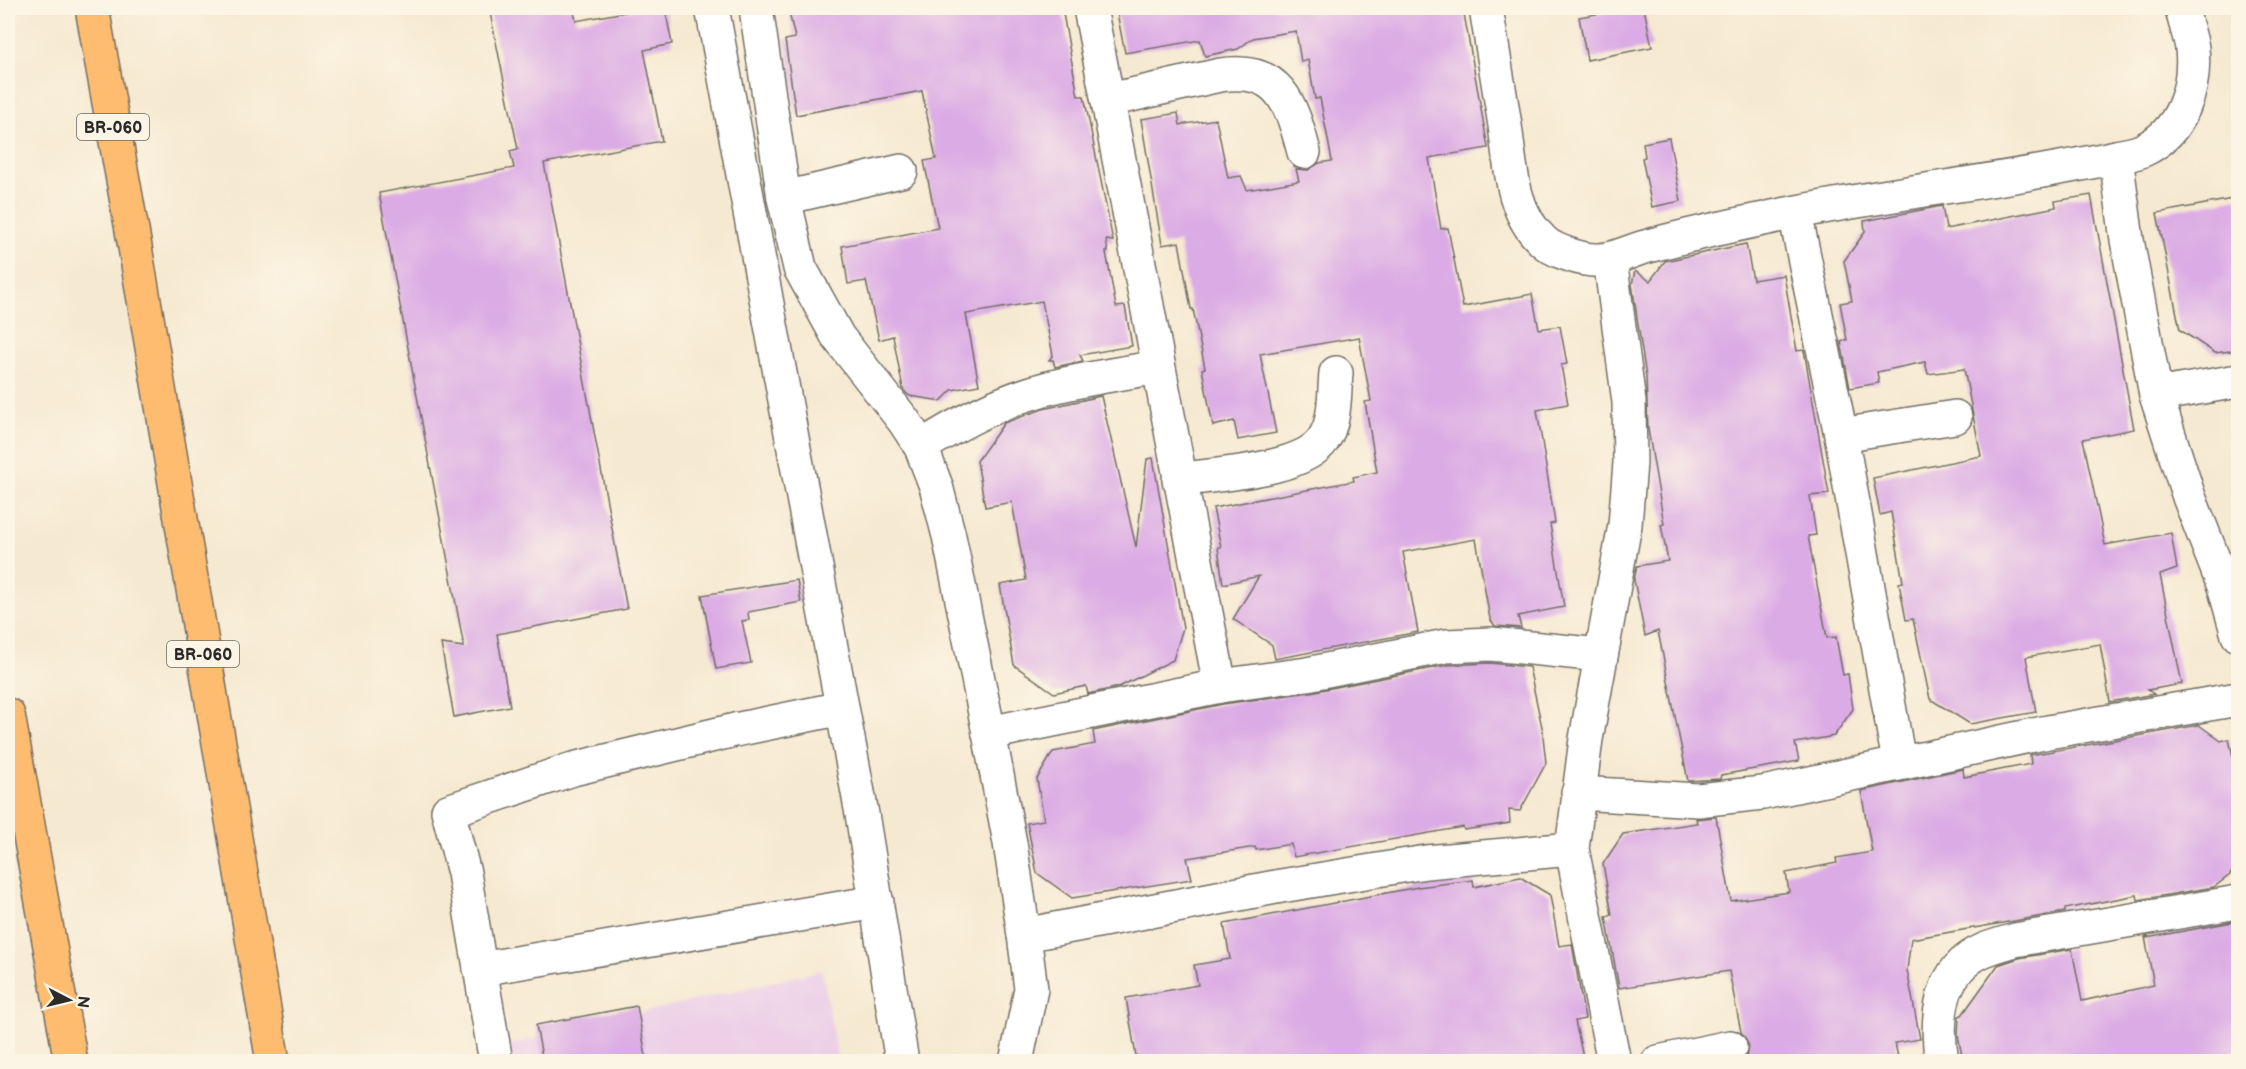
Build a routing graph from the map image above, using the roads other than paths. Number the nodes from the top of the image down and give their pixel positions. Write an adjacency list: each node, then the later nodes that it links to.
1 (92, 8): 39 (highway, BR-060)
2 (712, 8): 26 (street)
3 (756, 8): 11 (street)
4 (1090, 8): 7 (street)
5 (1486, 8): 13 (street)
6 (2182, 8): 9 (street)
7 (1109, 100): 8 (street); 14 (street)
8 (1304, 152)
9 (2116, 157): 12 (street); 17 (street)
10 (901, 171): 11 (street)
11 (784, 198): 20 (street)
12 (1795, 213): 13 (street); 19 (street)
13 (1610, 259): 23 (street)
14 (1158, 367): 20 (street); 21 (street)
15 (1336, 373): 21 (street)
16 (2238, 381): 17 (street)
17 (2156, 395): 22 (street)
18 (1955, 417): 19 (street)
19 (1841, 435): 29 (street)
20 (921, 447): 28 (street)
21 (1179, 480): 24 (street)
22 (2238, 634)
23 (1600, 655): 24 (street); 30 (street)
24 (1220, 687): 28 (street)
25 (2238, 699): 29 (street)
26 (842, 708): 32 (street); 35 (street)
27 (8, 715): 38 (highway)
28 (989, 733): 34 (street)
29 (1899, 762): 30 (street)
30 (1578, 794): 31 (street)
31 (1572, 849): 34 (street); 42 (street)
32 (877, 902): 35 (street); 37 (street)
33 (2238, 902): 44 (street)
34 (1024, 935): 41 (street)
35 (480, 969): 40 (street)
36 (1730, 1047): 43 (street)
37 (894, 1056)
38 (71, 1062)
39 (273, 1062)
40 (496, 1062)
41 (1016, 1062)
42 (1614, 1062)
43 (1658, 1062)
44 (1942, 1062)

